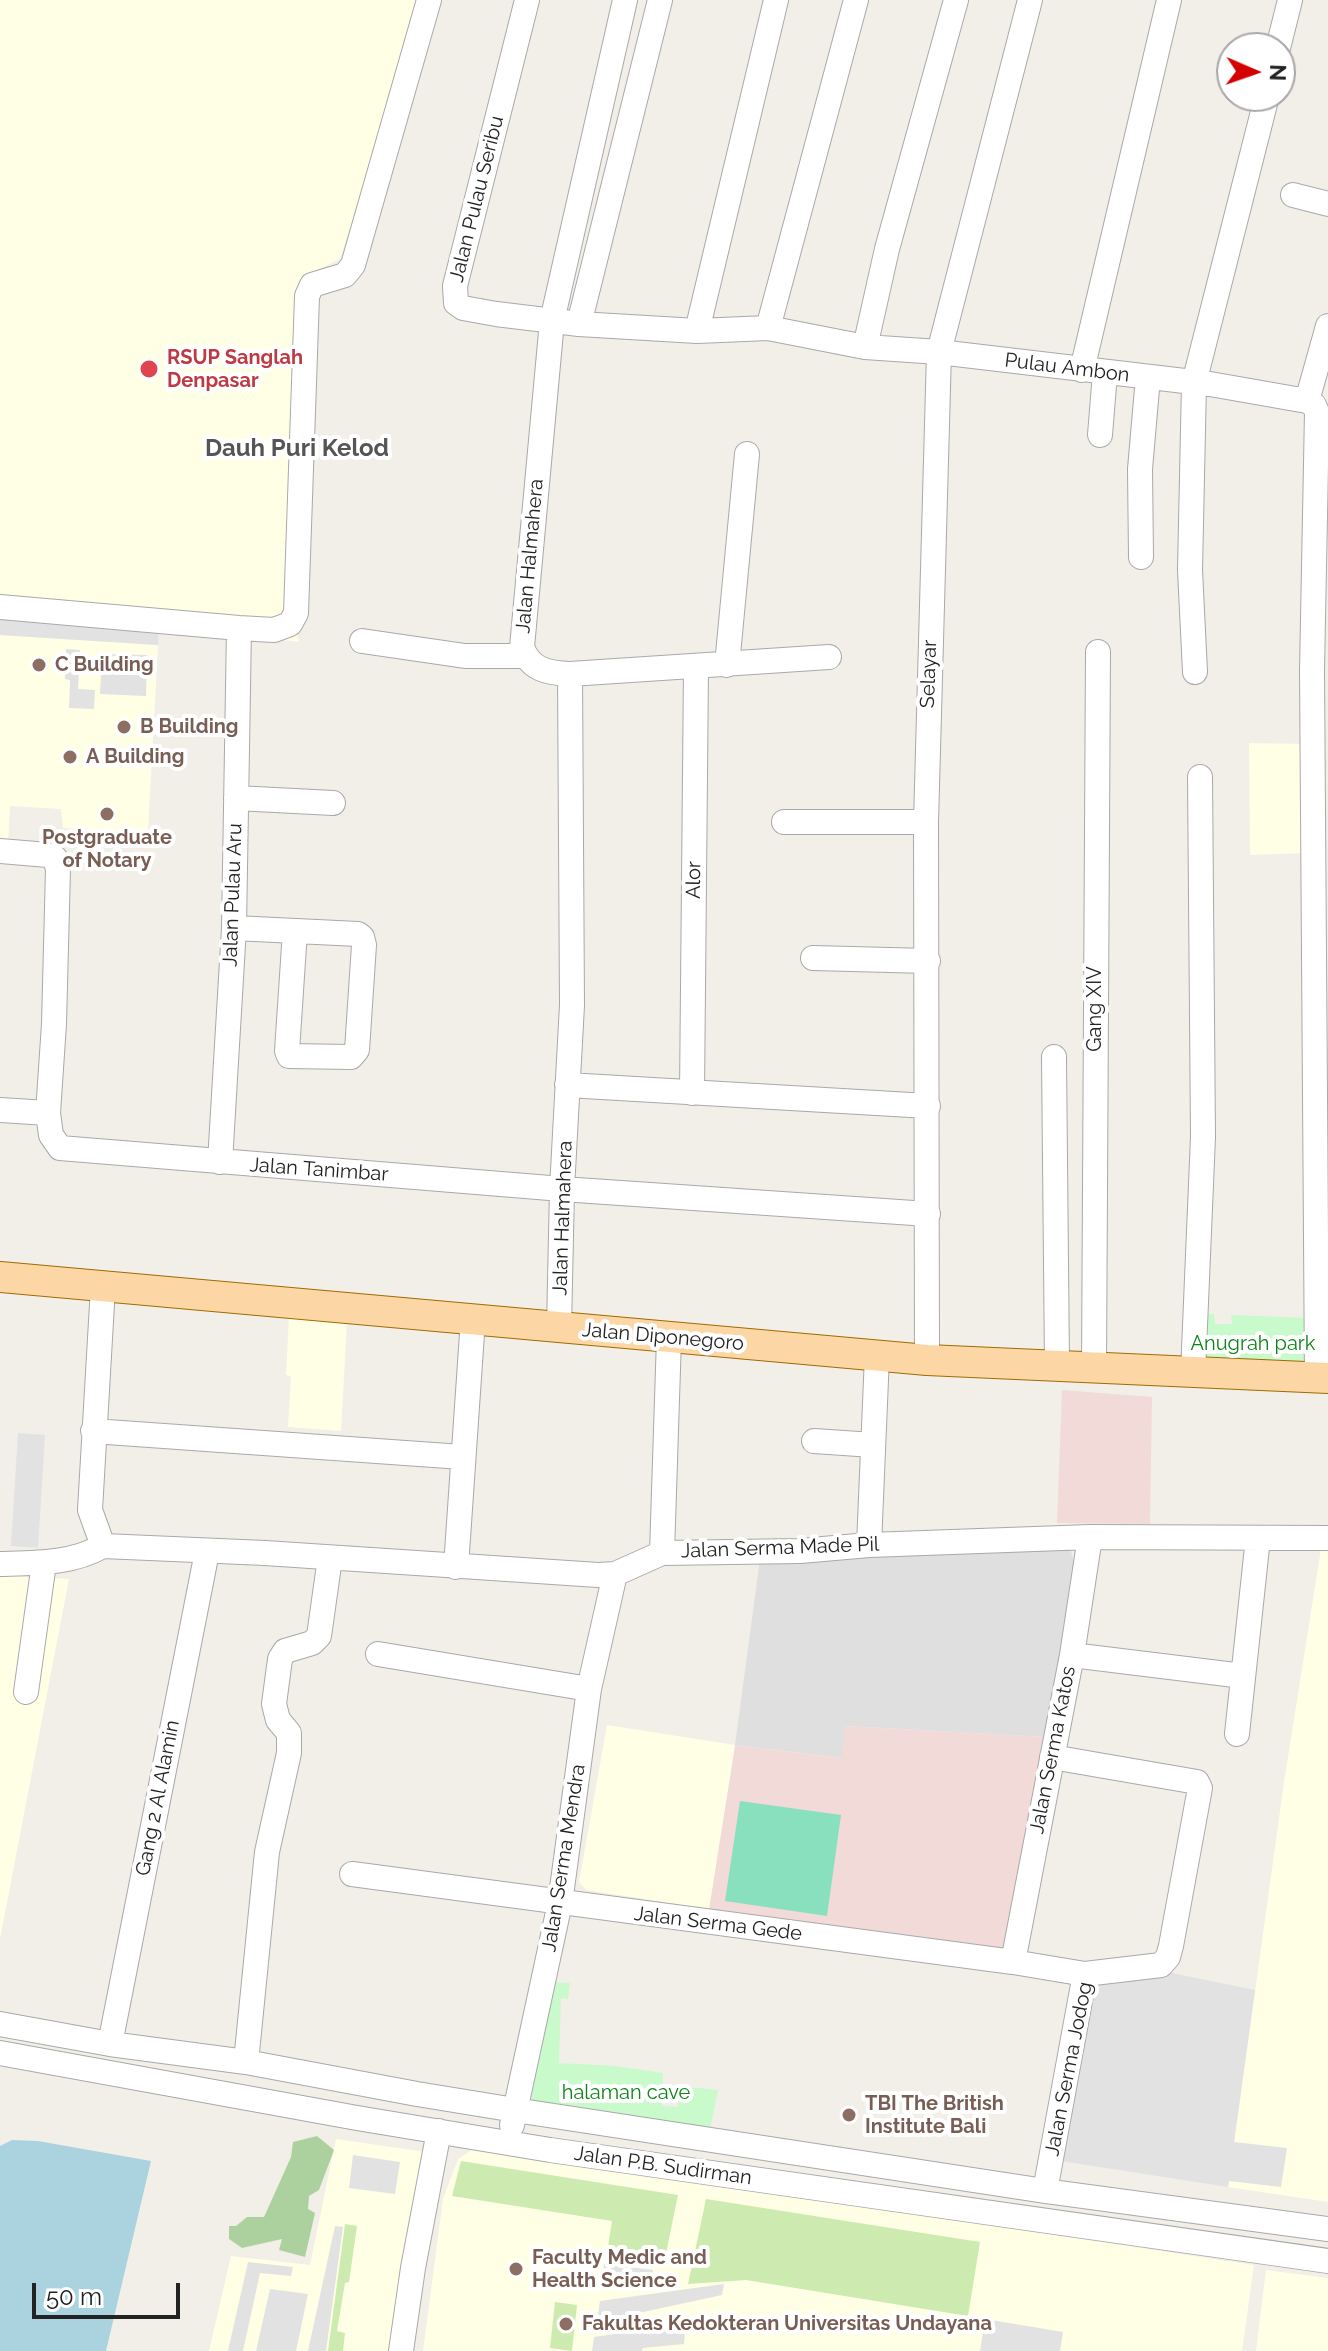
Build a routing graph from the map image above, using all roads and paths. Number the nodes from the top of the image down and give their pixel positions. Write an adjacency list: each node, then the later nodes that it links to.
1 (429, 0): 30 (street)
2 (527, 0): 15 (street, Jalan Pulau Seribu)
3 (625, 0): 15 (street, Jalan Halmahera)
4 (660, 0): 16 (street)
5 (776, 0): 19 (street)
6 (856, 0): 18 (street)
7 (956, 0): 20 (street)
8 (1030, 0): 21 (street, Selayar)
9 (1169, 0): 22 (street)
10 (1290, 0): 11 (street)
11 (1282, 32)
12 (1263, 112): 24 (street)
13 (1293, 195): 14 (street)
14 (1328, 204)
15 (552, 321): 16 (street, Pulau Ambon); 33 (street, Jalan Halmahera)
16 (579, 324): 19 (street, Pulau Ambon)
17 (1328, 326): 25 (street)
18 (768, 328): 19 (street, Pulau Ambon); 20 (street, Pulau Ambon)
19 (697, 331)
20 (865, 347): 21 (street, Pulau Ambon)
21 (939, 352): 22 (street, Pulau Ambon); 44 (street, Selayar)
22 (1094, 371): 23 (street, Pulau Ambon); 26 (street)
23 (1148, 377): 24 (street, Pulau Ambon); 28 (street)
24 (1194, 383): 25 (street, Pulau Ambon); 37 (street)
25 (1317, 409): 38 (street)
26 (1100, 435)
27 (747, 454): 35 (street)
28 (1141, 557)
29 (0, 607): 30 (street)
30 (239, 628): 41 (street, Jalan Pulau Aru)
31 (362, 641): 33 (street)
32 (1098, 652): 67 (street, Gang XIV)
33 (525, 656): 39 (street, Jalan Halmahera)
34 (829, 657): 35 (street)
35 (727, 665): 36 (street)
36 (696, 668): 39 (street); 52 (street, Alor)
37 (1195, 672)
38 (1320, 672): 69 (street)
39 (570, 674): 51 (street, Jalan Halmahera)
40 (1200, 777): 68 (street)
41 (236, 798): 42 (street); 46 (street, Jalan Pulau Aru)
42 (333, 803)
43 (784, 822): 44 (street)
44 (926, 822): 49 (street, Selayar)
45 (0, 851): 55 (street, Jalan Tanimbar)
46 (234, 928): 47 (street); 56 (street, Jalan Pulau Aru)
47 (295, 931): 47 (street)
48 (813, 958): 49 (street)
49 (928, 961): 53 (street, Selayar)
50 (1054, 1057): 66 (street, Gang XIV)
51 (567, 1085): 52 (street); 57 (street, Jalan Halmahera)
52 (692, 1093): 53 (street)
53 (928, 1106): 58 (street, Selayar)
54 (0, 1110): 55 (street)
55 (48, 1113): 56 (street, Jalan Tanimbar)
56 (220, 1162): 57 (street, Jalan Tanimbar)
57 (562, 1189): 58 (street, Jalan Tanimbar); 62 (street, Jalan Halmahera)
58 (928, 1214): 65 (street, Selayar)
59 (0, 1277): 60 (main road, Jalan Diponegoro)
60 (103, 1287): 61 (main road, Jalan Diponegoro); 70 (street)
61 (473, 1319): 62 (main road, Jalan Diponegoro); 73 (street)
62 (559, 1328): 63 (main road, Jalan Diponegoro)
63 (669, 1338): 64 (main road, Jalan Diponegoro); 80 (street)
64 (877, 1356): 65 (main road, Jalan Diponegoro); 72 (street)
65 (927, 1360): 66 (main road, Jalan Diponegoro)
66 (1057, 1366): 67 (main road, Jalan Diponegoro)
67 (1094, 1367): 68 (main road, Jalan Diponegoro)
68 (1193, 1373): 69 (main road, Jalan Diponegoro)
69 (1322, 1378)
70 (93, 1431): 73 (street); 78 (street)
71 (814, 1441): 72 (street)
72 (873, 1445): 77 (street)
73 (462, 1457): 84 (street)
74 (1090, 1537): 75 (street, Jalan Serma Made Pil); 77 (street, Jalan Serma Made Pil); 87 (street, Jalan Serma Katos)
75 (1258, 1538): 76 (street, Jalan Serma Made Pil); 88 (street)
76 (1328, 1538)
77 (869, 1545): 80 (street, Jalan Serma Made Pil)
78 (103, 1546): 79 (street, Jalan Serma Made Pil); 82 (street, Jalan Serma Made Pil)
79 (207, 1552): 81 (street, Jalan Serma Made Pil); 98 (street, Gang 2 Al Alamin)
80 (662, 1553): 85 (street, Jalan Serma Made Pil)
81 (330, 1558): 84 (street, Jalan Serma Made Pil); 100 (street)
82 (44, 1563): 83 (street, Jalan Serma Made Pil); 90 (street)
83 (0, 1564)
84 (456, 1567): 85 (street, Jalan Serma Made Pil)
85 (615, 1574): 89 (street, Jalan Serma Mendra)
86 (378, 1654): 89 (street)
87 (1072, 1655): 88 (street); 92 (street, Jalan Serma Katos)
88 (1243, 1676): 91 (street)
89 (589, 1689): 94 (street, Jalan Serma Mendra)
90 (26, 1692)
91 (1237, 1734)
92 (1052, 1757): 95 (street, Jalan Serma Katos); 96 (street, Jalan Serma Jodog)
93 (352, 1874): 94 (street, Jalan Serma Gede)
94 (560, 1903): 95 (street, Jalan Serma Gede); 101 (street, Jalan Serma Mendra)
95 (1013, 1962): 96 (street, Jalan Serma Gede)
96 (1085, 1974): 104 (street, Jalan Serma Jodog)
97 (0, 2024): 98 (street, Jalan P.B. Sudirman)
98 (110, 2044): 100 (street, Jalan P.B. Sudirman)
99 (0, 2053): 102 (street, Jalan P.B. Sudirman)
100 (246, 2062): 101 (street, Jalan P.B. Sudirman)
101 (515, 2110): 103 (street, Jalan Serma Mendra); 104 (street, Jalan P.B. Sudirman)
102 (439, 2131): 103 (street, Jalan P.B. Sudirman); 107 (street)
103 (510, 2142): 106 (street, Jalan P.B. Sudirman)
104 (1045, 2191): 105 (street, Jalan P.B. Sudirman)
105 (1328, 2229)
106 (1328, 2261)
107 (401, 2351)

